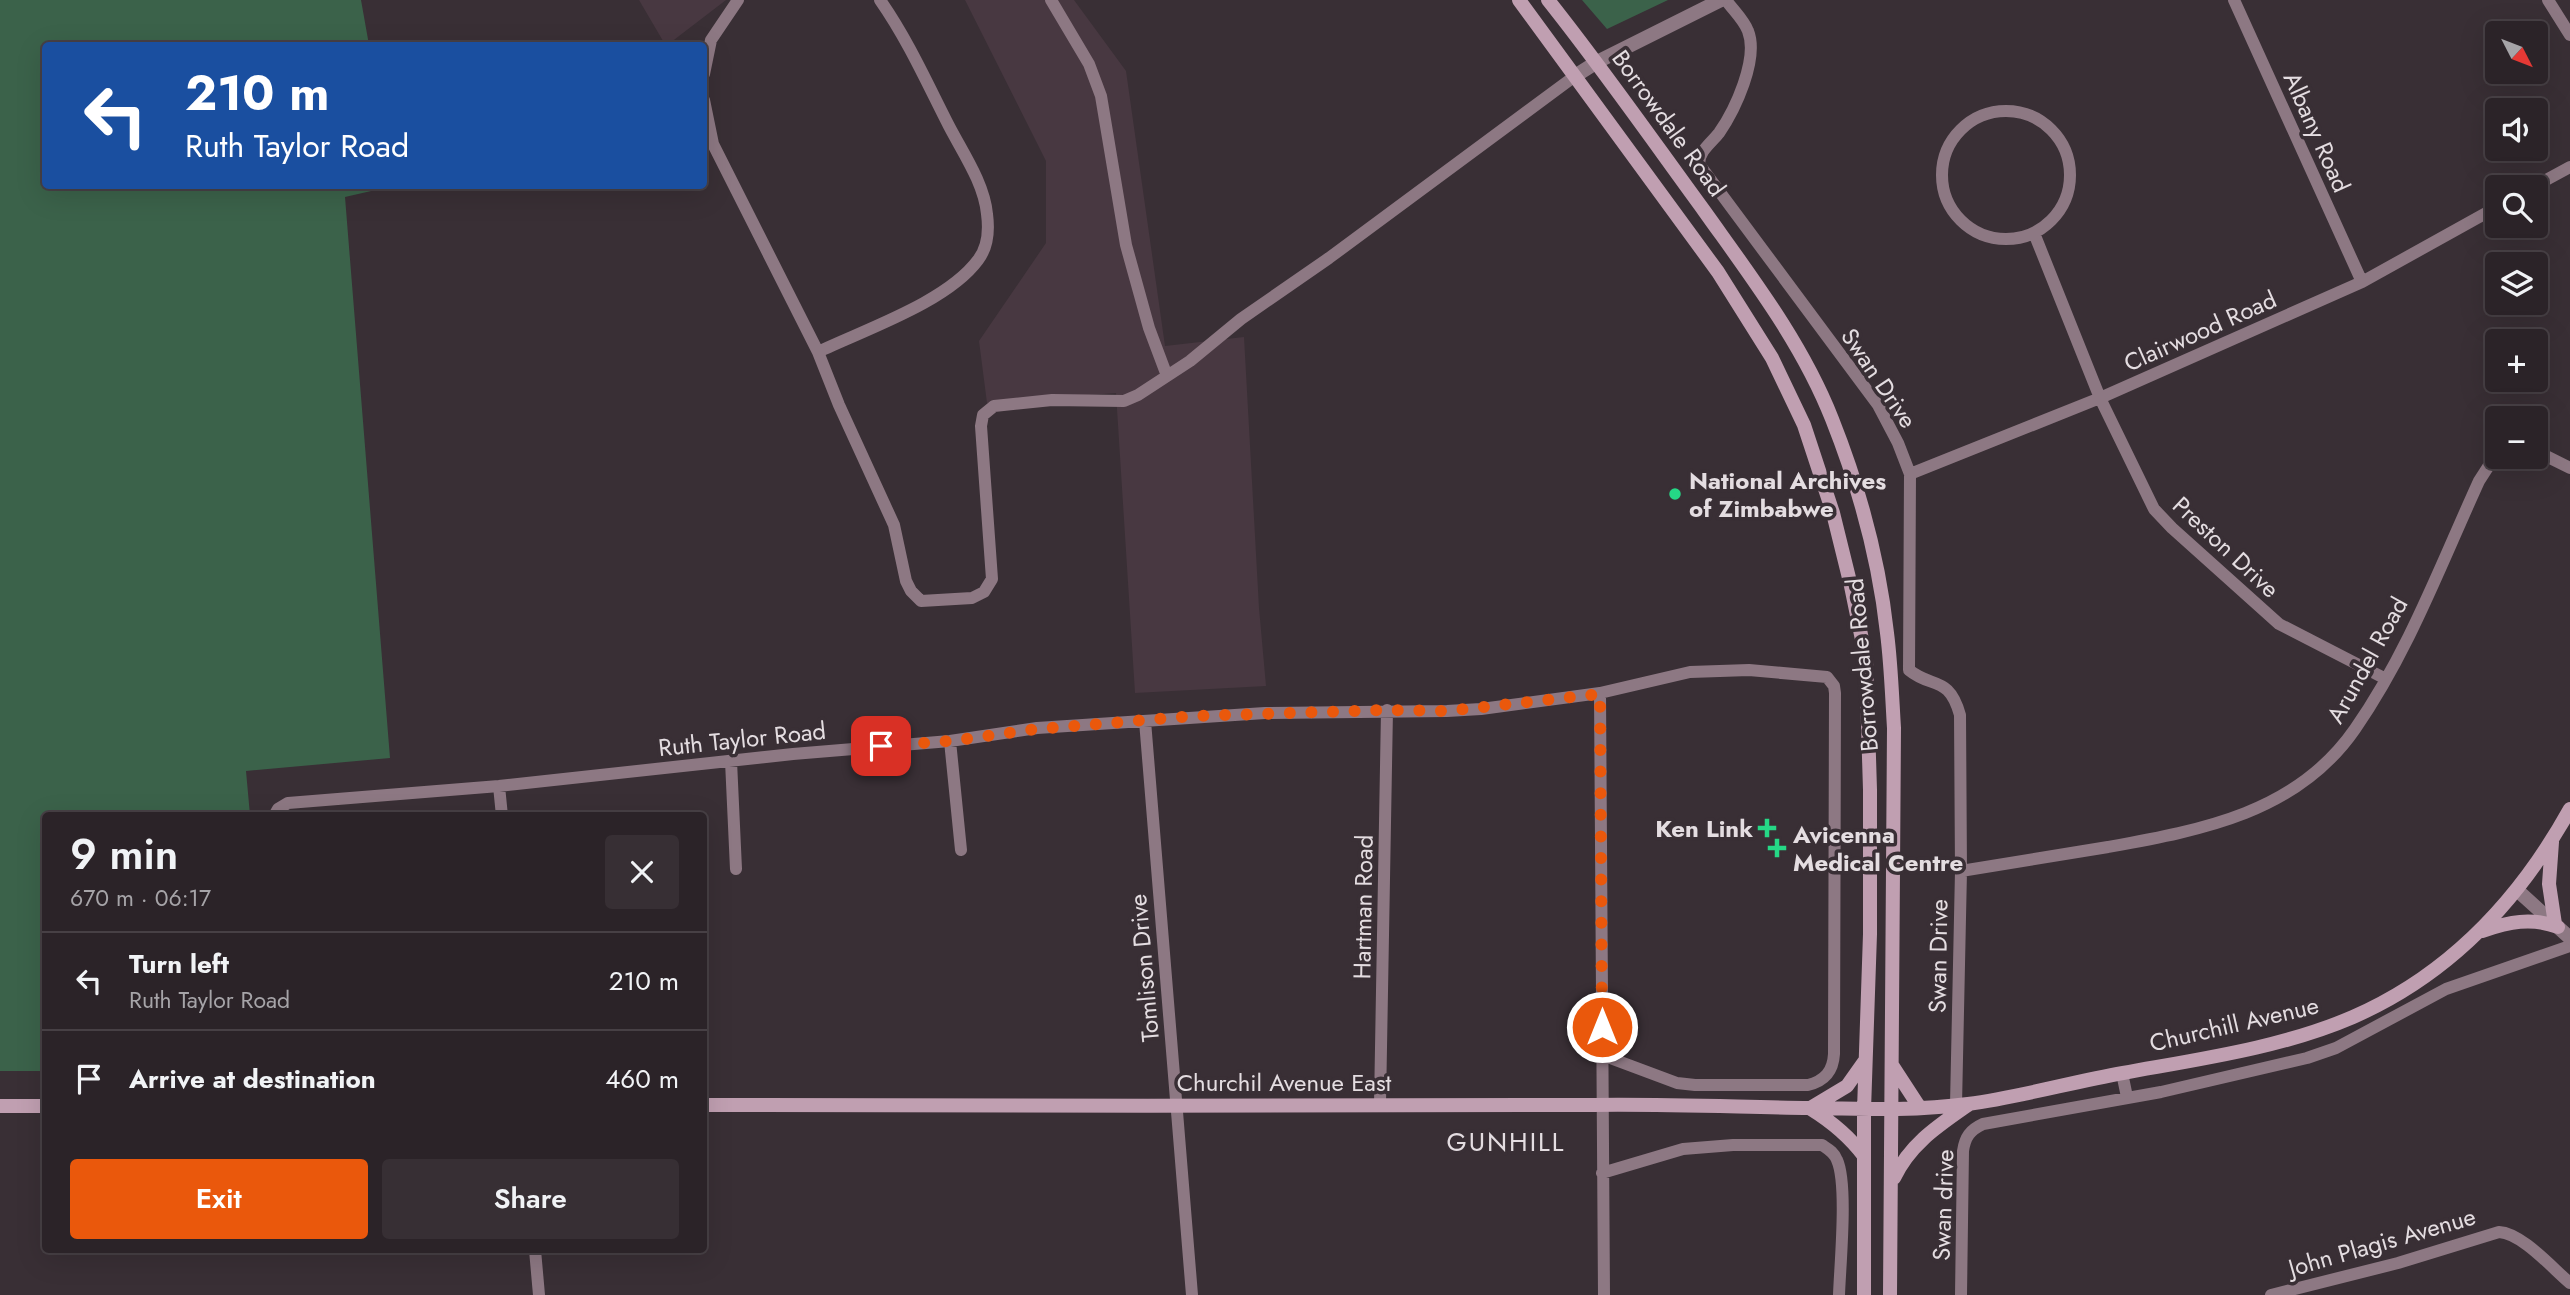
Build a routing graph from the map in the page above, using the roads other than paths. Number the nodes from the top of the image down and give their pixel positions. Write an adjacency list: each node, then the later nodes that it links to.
1 (738, 0): 10 (street)
2 (880, 0): 19 (street)
3 (1051, 0): 20 (street)
4 (1519, 0): 12 (main road, Borrowdale Road)
5 (1548, 0): 11 (main road, Borrowdale Road)
6 (1723, 0): 11 (street); 25 (street, Swan Drive)
7 (2234, 0): 18 (street, Albany Road)
8 (2548, 0): 9 (street)
9 (2570, 35)
10 (707, 59)
11 (1597, 62): 12 (street); 47 (main road, Borrowdale Road)
12 (1575, 76): 20 (street); 46 (main road, Borrowdale Road)
13 (707, 115): 19 (street)
14 (2570, 167): 15 (street)
15 (2548, 179)
16 (2485, 214): 18 (street, Clairwood Road)
17 (2034, 233): 17 (street); 21 (street, Preston Drive)
18 (2362, 282): 21 (street, Clairwood Road)
19 (818, 352): 20 (street)
20 (1167, 376)
21 (2100, 398): 25 (street, Clairwood Road); 26 (street, Preston Drive)
22 (2548, 457): 23 (street)
23 (2570, 468)
24 (2487, 469): 26 (street, Arundel Road)
25 (1910, 474): 39 (street, Swan Drive)
26 (2386, 679): 39 (street, Arundel Road)
27 (1600, 694): 28 (street, Ruth Taylor Road); 45 (street); 45 (street, Ruth Taylor Road)
28 (1387, 710): 29 (street, Ruth Taylor Road); 51 (street, Hartman Road)
29 (1145, 721): 30 (street, Ruth Taylor Road); 50 (street, Tomlison Drive)
30 (950, 741): 31 (street, Ruth Taylor Road); 37 (street)
31 (731, 761): 32 (street, Ruth Taylor Road); 38 (street)
32 (499, 786): 34 (street, Ruth Taylor Road); 35 (street)
33 (2570, 808): 36 (main road, Churchill Avenue)
34 (276, 812)
35 (502, 812)
36 (2552, 841): 40 (main road, Churchill Avenue); 41 (main road)
37 (961, 850)
38 (736, 869)
39 (1961, 871): 53 (street, Swan Drive)
40 (2517, 890): 41 (street); 42 (main road, Churchill Avenue)
41 (2557, 926): 42 (main road); 43 (street)
42 (2476, 933): 48 (main road, Churchill Avenue)
43 (2570, 938)
44 (2570, 946): 49 (street)
45 (1602, 1055): 52 (street)
46 (1865, 1059): 57 (main road); 60 (main road, Borrowdale Road)
47 (1891, 1062): 58 (main road, Borrowdale Road); 59 (main road)
48 (2122, 1073): 49 (street); 53 (main road, Churchill Avenue)
49 (2127, 1097): 72 (street, Swan drive)
50 (1177, 1104): 51 (main road, Churchil Avenue East); 54 (main road, Churchil Avenue East); 67 (street, Tomlison Drive)
51 (1380, 1104): 52 (main road, Churchil Avenue East)
52 (1601, 1104): 57 (main road, Churchil Avenue East); 62 (street)
53 (1962, 1104): 59 (main road, Churchill Avenue); 63 (main road)
54 (707, 1105)
55 (0, 1106): 56 (main road)
56 (42, 1106)
57 (1810, 1108): 60 (main road, Churchil Avenue East); 61 (main road)
58 (1892, 1108): 59 (main road, Churchill Avenue); 60 (main road, Churchill Avenue); 63 (main road, Borrowdale Road)
59 (1920, 1108)
60 (1864, 1110): 61 (main road, Borrowdale Road)
61 (1864, 1156): 70 (main road, Borrowdale Road)
62 (1602, 1173): 68 (street); 69 (street)
63 (1892, 1184): 71 (main road, Borrowdale Road)
64 (535, 1253): 66 (street)
65 (2570, 1283): 73 (street, John Plagis Avenue)
66 (539, 1295)
67 (1192, 1295)
68 (1604, 1295)
69 (1839, 1295)
70 (1864, 1295)
71 (1891, 1295)
72 (1961, 1295)
73 (2271, 1295)

